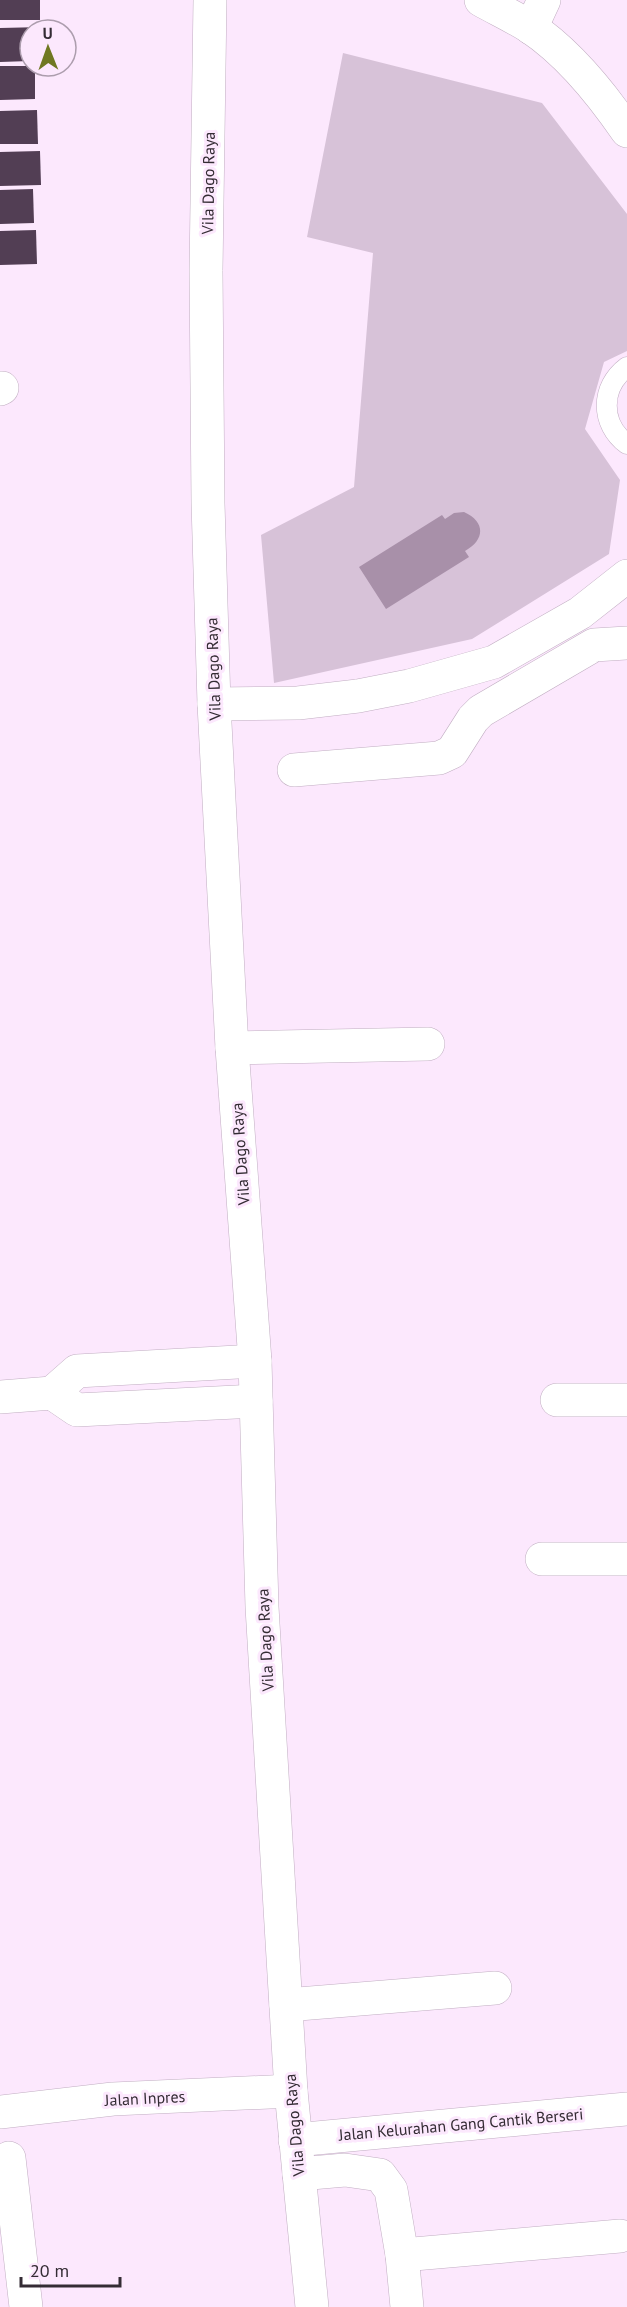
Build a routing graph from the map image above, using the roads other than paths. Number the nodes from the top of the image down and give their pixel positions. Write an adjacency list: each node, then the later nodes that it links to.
1 (210, 0): 11 (street, Vila Dago Raya)
2 (481, 0): 3 (street)
3 (537, 14): 4 (street)
4 (627, 131)
5 (627, 367): 6 (lane)
6 (627, 444)
7 (627, 576): 8 (street)
8 (580, 613): 10 (street); 11 (street)
9 (627, 643): 10 (street)
10 (594, 645): 12 (street)
11 (214, 704): 14 (street, Vila Dago Raya)
12 (294, 770)
13 (428, 1044): 14 (street)
14 (232, 1048): 15 (street, Vila Dago Raya)
15 (255, 1361): 16 (street); 20 (street, Vila Dago Raya)
16 (52, 1393): 17 (street); 20 (street)
17 (0, 1397)
18 (557, 1400): 19 (street)
19 (627, 1400)
20 (256, 1401): 24 (street, Vila Dago Raya)
21 (542, 1559): 22 (street)
22 (627, 1559)
23 (495, 1988): 24 (street)
24 (286, 2005): 25 (street, Vila Dago Raya)
25 (291, 2091): 27 (street, Jalan Inpres); 28 (street, Vila Dago Raya)
26 (627, 2109): 28 (street, Jalan Kelurahan Gang Cantik Berseri)
27 (0, 2112)
28 (295, 2140): 30 (street, Vila Dago Raya)
29 (9, 2158): 31 (street)
30 (298, 2174): 33 (street); 35 (street, Vila Dago Raya)
31 (8, 2211): 34 (street)
32 (620, 2236): 33 (street)
33 (402, 2255): 36 (street)
34 (26, 2307)
35 (312, 2307)
36 (407, 2307)

